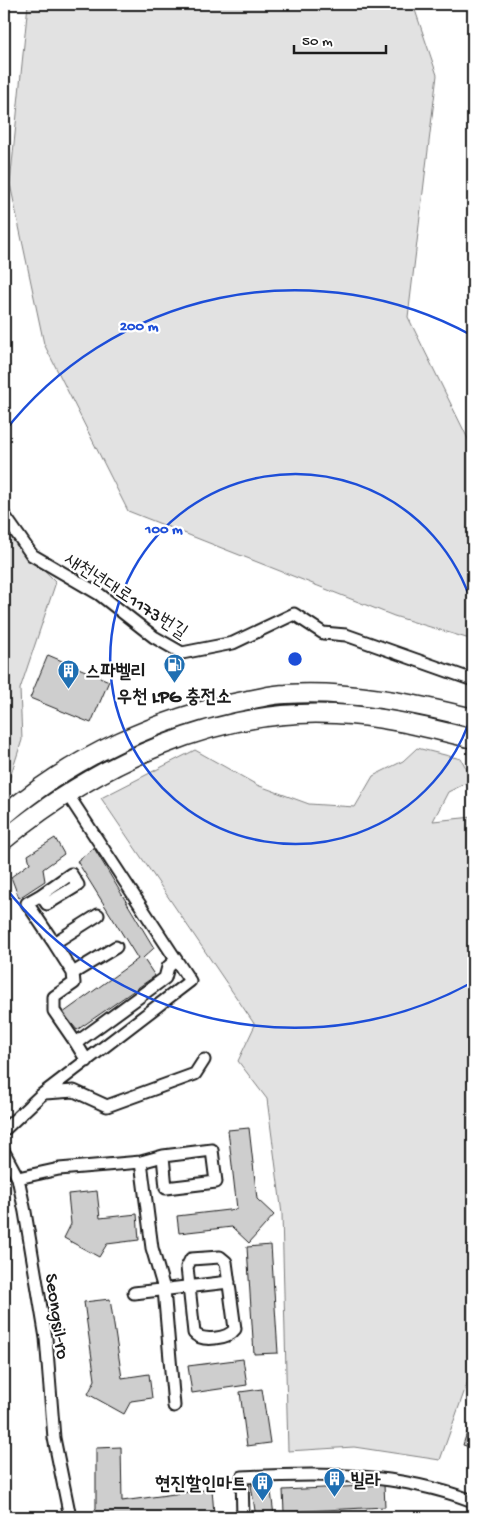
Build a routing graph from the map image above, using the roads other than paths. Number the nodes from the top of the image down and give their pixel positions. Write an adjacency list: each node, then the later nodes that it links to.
1 (4, 515): 2 (street, 새천년대로1173번길)
2 (473, 680)
3 (470, 717): 4 (main road); 6 (main road)
4 (468, 738): 5 (main road)
5 (68, 795): 7 (main road); 12 (street)
6 (4, 816)
7 (4, 840)
8 (41, 895): 10 (street)
9 (98, 915): 10 (street)
10 (54, 943): 13 (street)
11 (116, 947): 13 (street)
12 (176, 960): 14 (street); 16 (street)
13 (73, 973): 14 (street)
14 (76, 1043): 16 (street)
15 (204, 1060): 17 (street)
16 (87, 1061): 17 (street)
17 (43, 1094): 18 (street)
18 (4, 1130)
19 (4, 1152): 22 (street, Seongsil-ro)
20 (163, 1156): 20 (street); 21 (street)
21 (141, 1162): 22 (street); 25 (street)
22 (18, 1178): 29 (street, Seongsil-ro)
23 (229, 1282): 24 (street); 24 (street); 24 (street)
24 (190, 1287): 25 (street)
25 (164, 1289): 26 (street); 27 (street)
26 (134, 1293)
27 (174, 1406)
28 (473, 1501): 30 (street)
29 (70, 1517)
30 (243, 1517)

